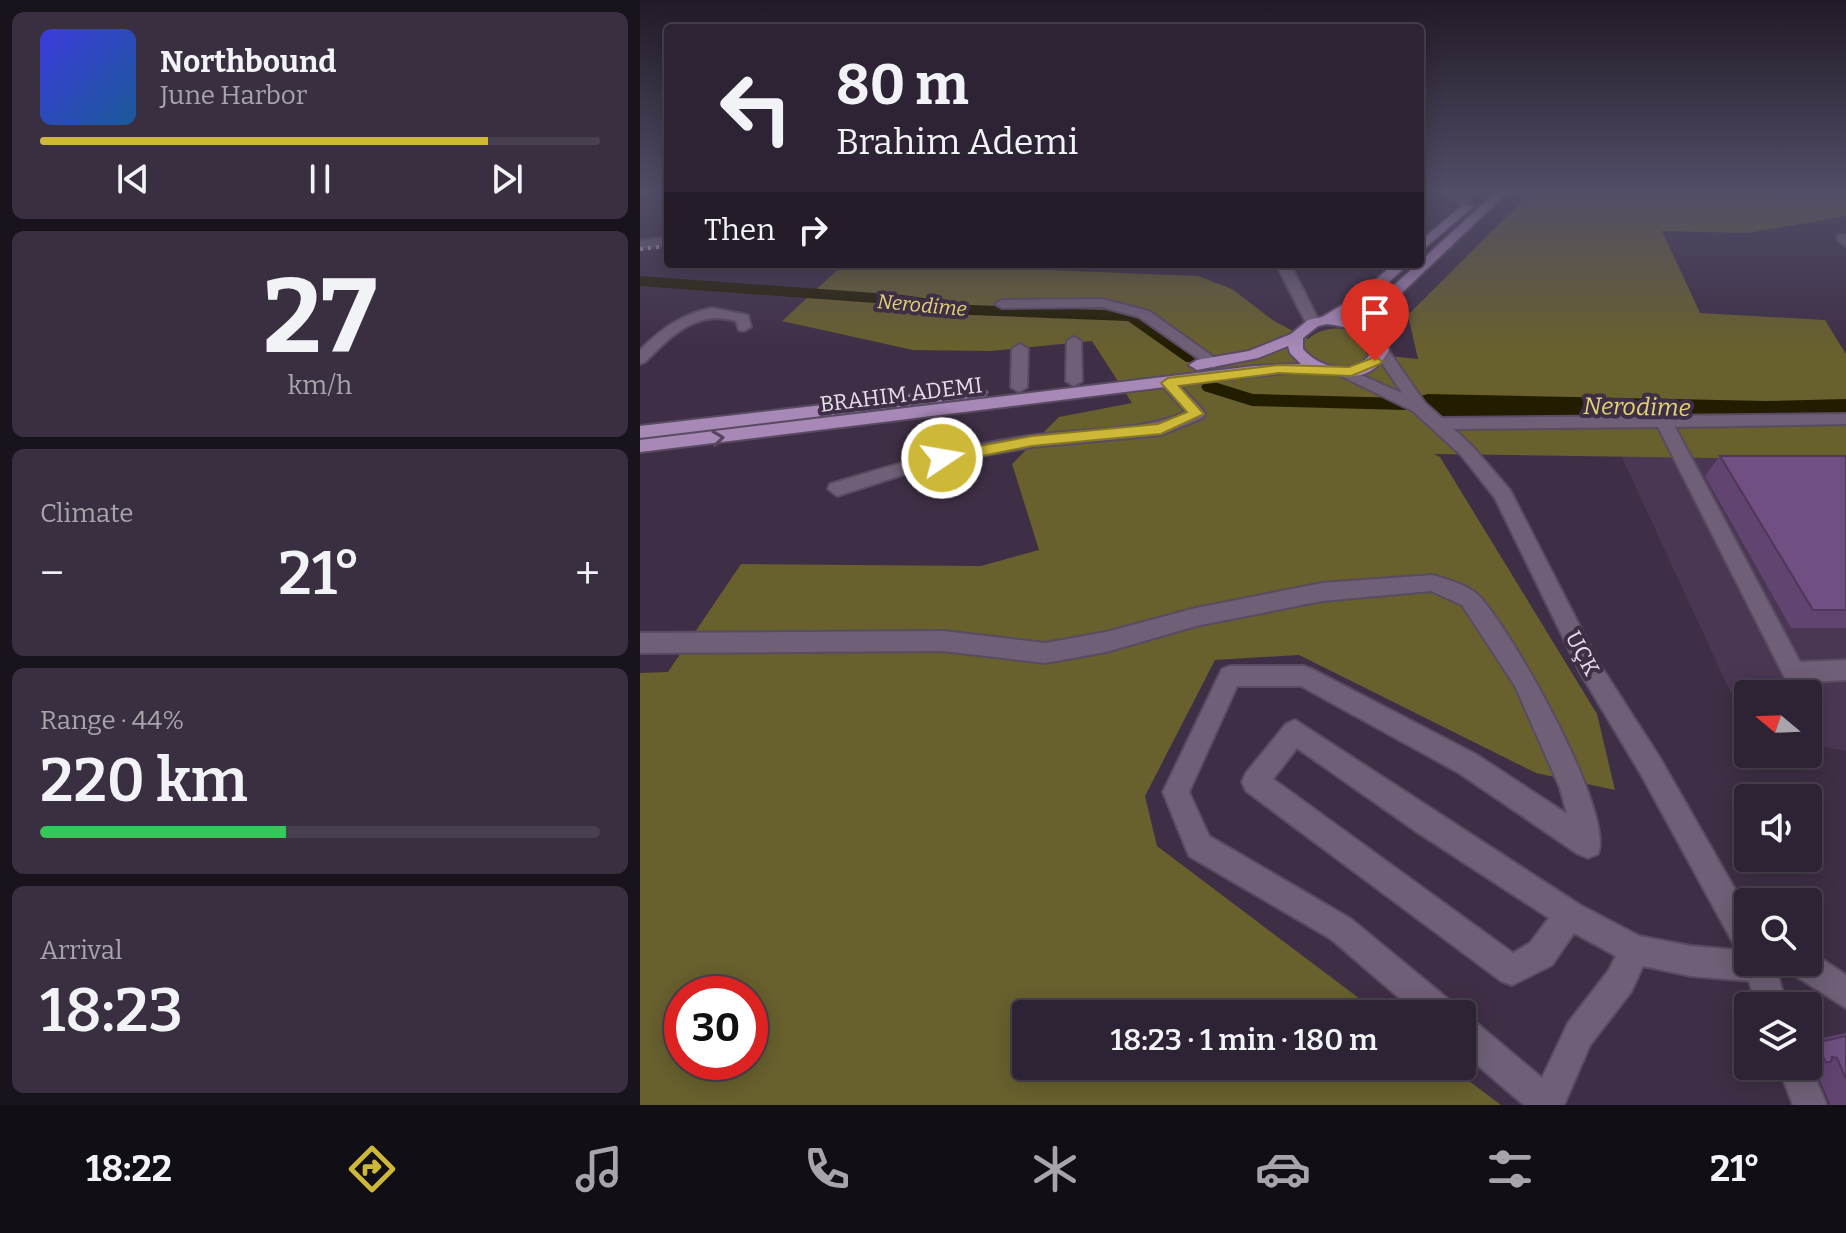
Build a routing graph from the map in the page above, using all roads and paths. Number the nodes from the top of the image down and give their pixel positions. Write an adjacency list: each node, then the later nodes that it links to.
1 (1446, 245): 2 (main road)
2 (1424, 265)
3 (1286, 268): 7 (street)
4 (1395, 268): 7 (main road, BRAHIM ADEMI)
5 (1421, 268): 11 (main road)
6 (1002, 304): 14 (street)
7 (1320, 321): 9 (main road, BRAHIM ADEMI); 11 (main road)
8 (744, 327): 13 (street)
9 (1296, 337): 14 (main road, BRAHIM ADEMI); 15 (main road)
10 (1074, 341): 17 (street)
11 (1379, 344): 16 (main road); 20 (street, UÇK)
12 (1020, 349): 19 (street)
13 (640, 359)
14 (1214, 363): 17 (main road, BRAHIM ADEMI)
15 (1316, 368): 16 (main road, BRAHIM ADEMI); 18 (main road, BRAHIM ADEMI)
16 (1341, 372): 20 (street, UÇK)
17 (1074, 381): 19 (main road, BRAHIM ADEMI)
18 (1168, 383): 25 (main road, BRAHIM ADEMI, one-way to 18); 26 (street)
19 (1019, 387): 24 (main road, BRAHIM ADEMI)
20 (1419, 407): 23 (street, UÇK)
21 (1846, 419): 22 (street)
22 (1664, 422): 23 (street); 28 (street)
23 (1439, 424): 29 (street, UÇK)
24 (640, 432)
25 (640, 446)
26 (837, 489)
27 (640, 643): 35 (street)
28 (1846, 670)
29 (1734, 906)
30 (1570, 915): 30 (street); 31 (street)
31 (1635, 950): 32 (street); 38 (street)
32 (1734, 958)
33 (1822, 976): 34 (street)
34 (1846, 993)
35 (1425, 1000)
36 (1476, 1043): 38 (street)
37 (1800, 1080): 39 (street)
38 (1547, 1104)
39 (1810, 1105)

